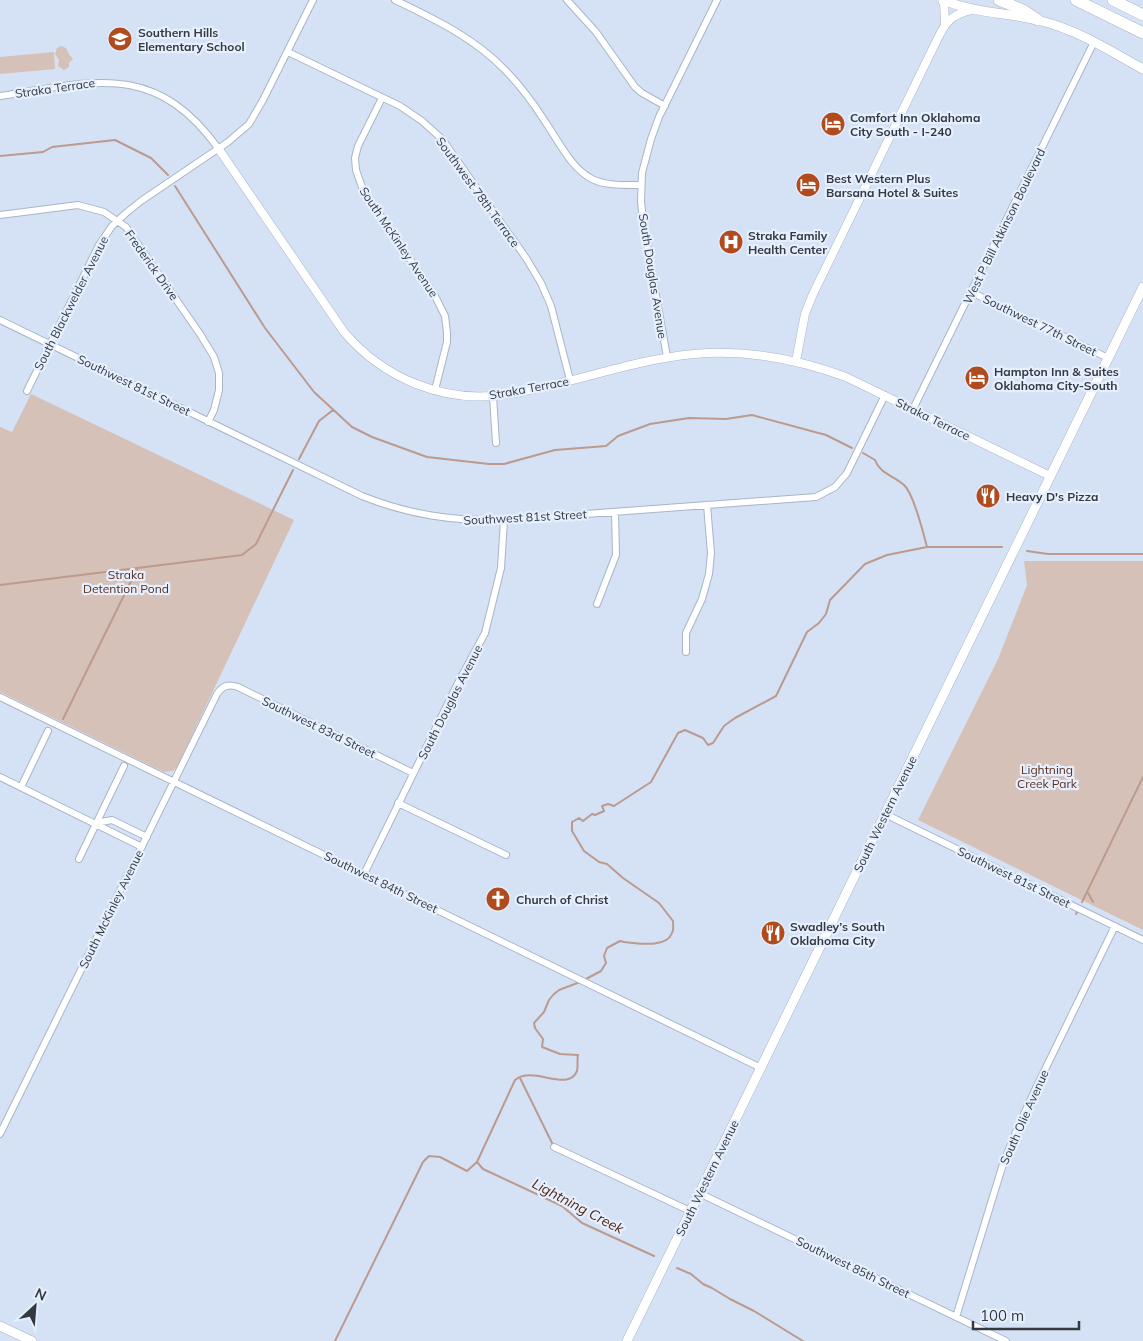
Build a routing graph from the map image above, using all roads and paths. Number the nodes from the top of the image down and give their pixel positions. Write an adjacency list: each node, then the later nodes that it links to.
1 (313, 0): 15 (street, South Blackwelder Avenue)
2 (395, 0): 21 (street)
3 (567, 0): 19 (street)
4 (717, 0): 19 (street, South Douglas Avenue)
5 (944, 0): 9 (main road); 12 (street)
6 (999, 0): 11 (highway)
7 (1076, 0): 13 (highway)
8 (1113, 0): 10 (highway)
9 (971, 10): 11 (main road); 12 (street)
10 (1143, 15)
11 (1038, 20): 14 (main road)
12 (945, 24): 30 (street)
13 (1143, 33)
14 (1094, 42): 16 (main road); 25 (street, West P Bill Atkinson Boulevard)
15 (288, 52): 18 (street, Southwest 78th Terrace); 20 (street, South Blackwelder Avenue)
16 (1143, 69)
17 (0, 96): 20 (street, Straka Terrace)
18 (382, 98): 31 (street, Southwest 78th Terrace); 32 (street, South McKinley Avenue)
19 (665, 106): 21 (street, South Douglas Avenue)
20 (218, 148): 23 (street, South Blackwelder Avenue); 32 (street, Straka Terrace)
21 (641, 185): 28 (street, South Douglas Avenue)
22 (0, 215): 23 (street, Frederick Drive)
23 (118, 221): 27 (street, South Blackwelder Avenue); 37 (street, Frederick Drive)
24 (1143, 287): 29 (main road, South Western Avenue)
25 (971, 292): 29 (street, Southwest 77th Street); 36 (street, West P Bill Atkinson Boulevard)
26 (0, 320): 27 (street, Southwest 81st Street)
27 (49, 344): 33 (street, South Blackwelder Avenue); 37 (street, Southwest 81st Street)
28 (667, 357): 30 (street, Straka Terrace); 31 (street, Straka Terrace)
29 (1108, 358): 39 (main road, South Western Avenue)
30 (796, 361): 34 (street, Straka Terrace)
31 (570, 380): 35 (street, Straka Terrace)
32 (435, 390): 35 (street, Straka Terrace)
33 (26, 391)
34 (885, 395): 36 (street, Straka Terrace); 40 (street, Southwest 81st Street)
35 (492, 396): 38 (street)
36 (913, 409): 39 (street, Straka Terrace)
37 (208, 422): 42 (street, Southwest 81st Street)
38 (496, 443)
39 (1050, 476): 54 (main road, South Western Avenue)
40 (707, 505): 41 (street, Southwest 81st Street); 44 (street)
41 (615, 512): 42 (street, Southwest 81st Street); 43 (street)
42 (504, 520): 49 (street, South Douglas Avenue)
43 (597, 604)
44 (686, 652)
45 (225, 686): 49 (street, Southwest 83rd Street); 51 (street, South McKinley Avenue)
46 (0, 696): 51 (street, Southwest 84th Street)
47 (48, 731): 52 (street)
48 (124, 766): 55 (street)
49 (413, 773): 53 (street, South Douglas Avenue)
50 (0, 777): 52 (street)
51 (174, 781): 56 (street, South McKinley Avenue); 60 (street, Southwest 84th Street)
52 (21, 787): 55 (street)
53 (398, 803): 58 (street); 60 (street, South Douglas Avenue)
54 (885, 814): 61 (street, Southwest 81st Street); 63 (main road, South Western Avenue)
55 (96, 824): 56 (street); 57 (street); 59 (street)
56 (147, 837): 57 (street, South McKinley Avenue)
57 (142, 847): 64 (street, South McKinley Avenue)
58 (506, 855)
59 (79, 860)
60 (364, 874): 63 (street, Southwest 84th Street)
61 (1114, 926): 62 (street, Southwest 81st Street); 68 (street, South Olie Avenue)
62 (1143, 940)
63 (760, 1068): 66 (main road, South Western Avenue)
64 (0, 1134)
65 (554, 1147): 67 (street)
66 (699, 1193): 67 (main road, South Western Avenue); 68 (street, Southwest 85th Street)
67 (690, 1211): 71 (main road, South Western Avenue)
68 (956, 1317): 72 (street, Southwest 85th Street)
69 (0, 1326): 70 (main road)
70 (32, 1341)
71 (627, 1341)
72 (1006, 1341)

